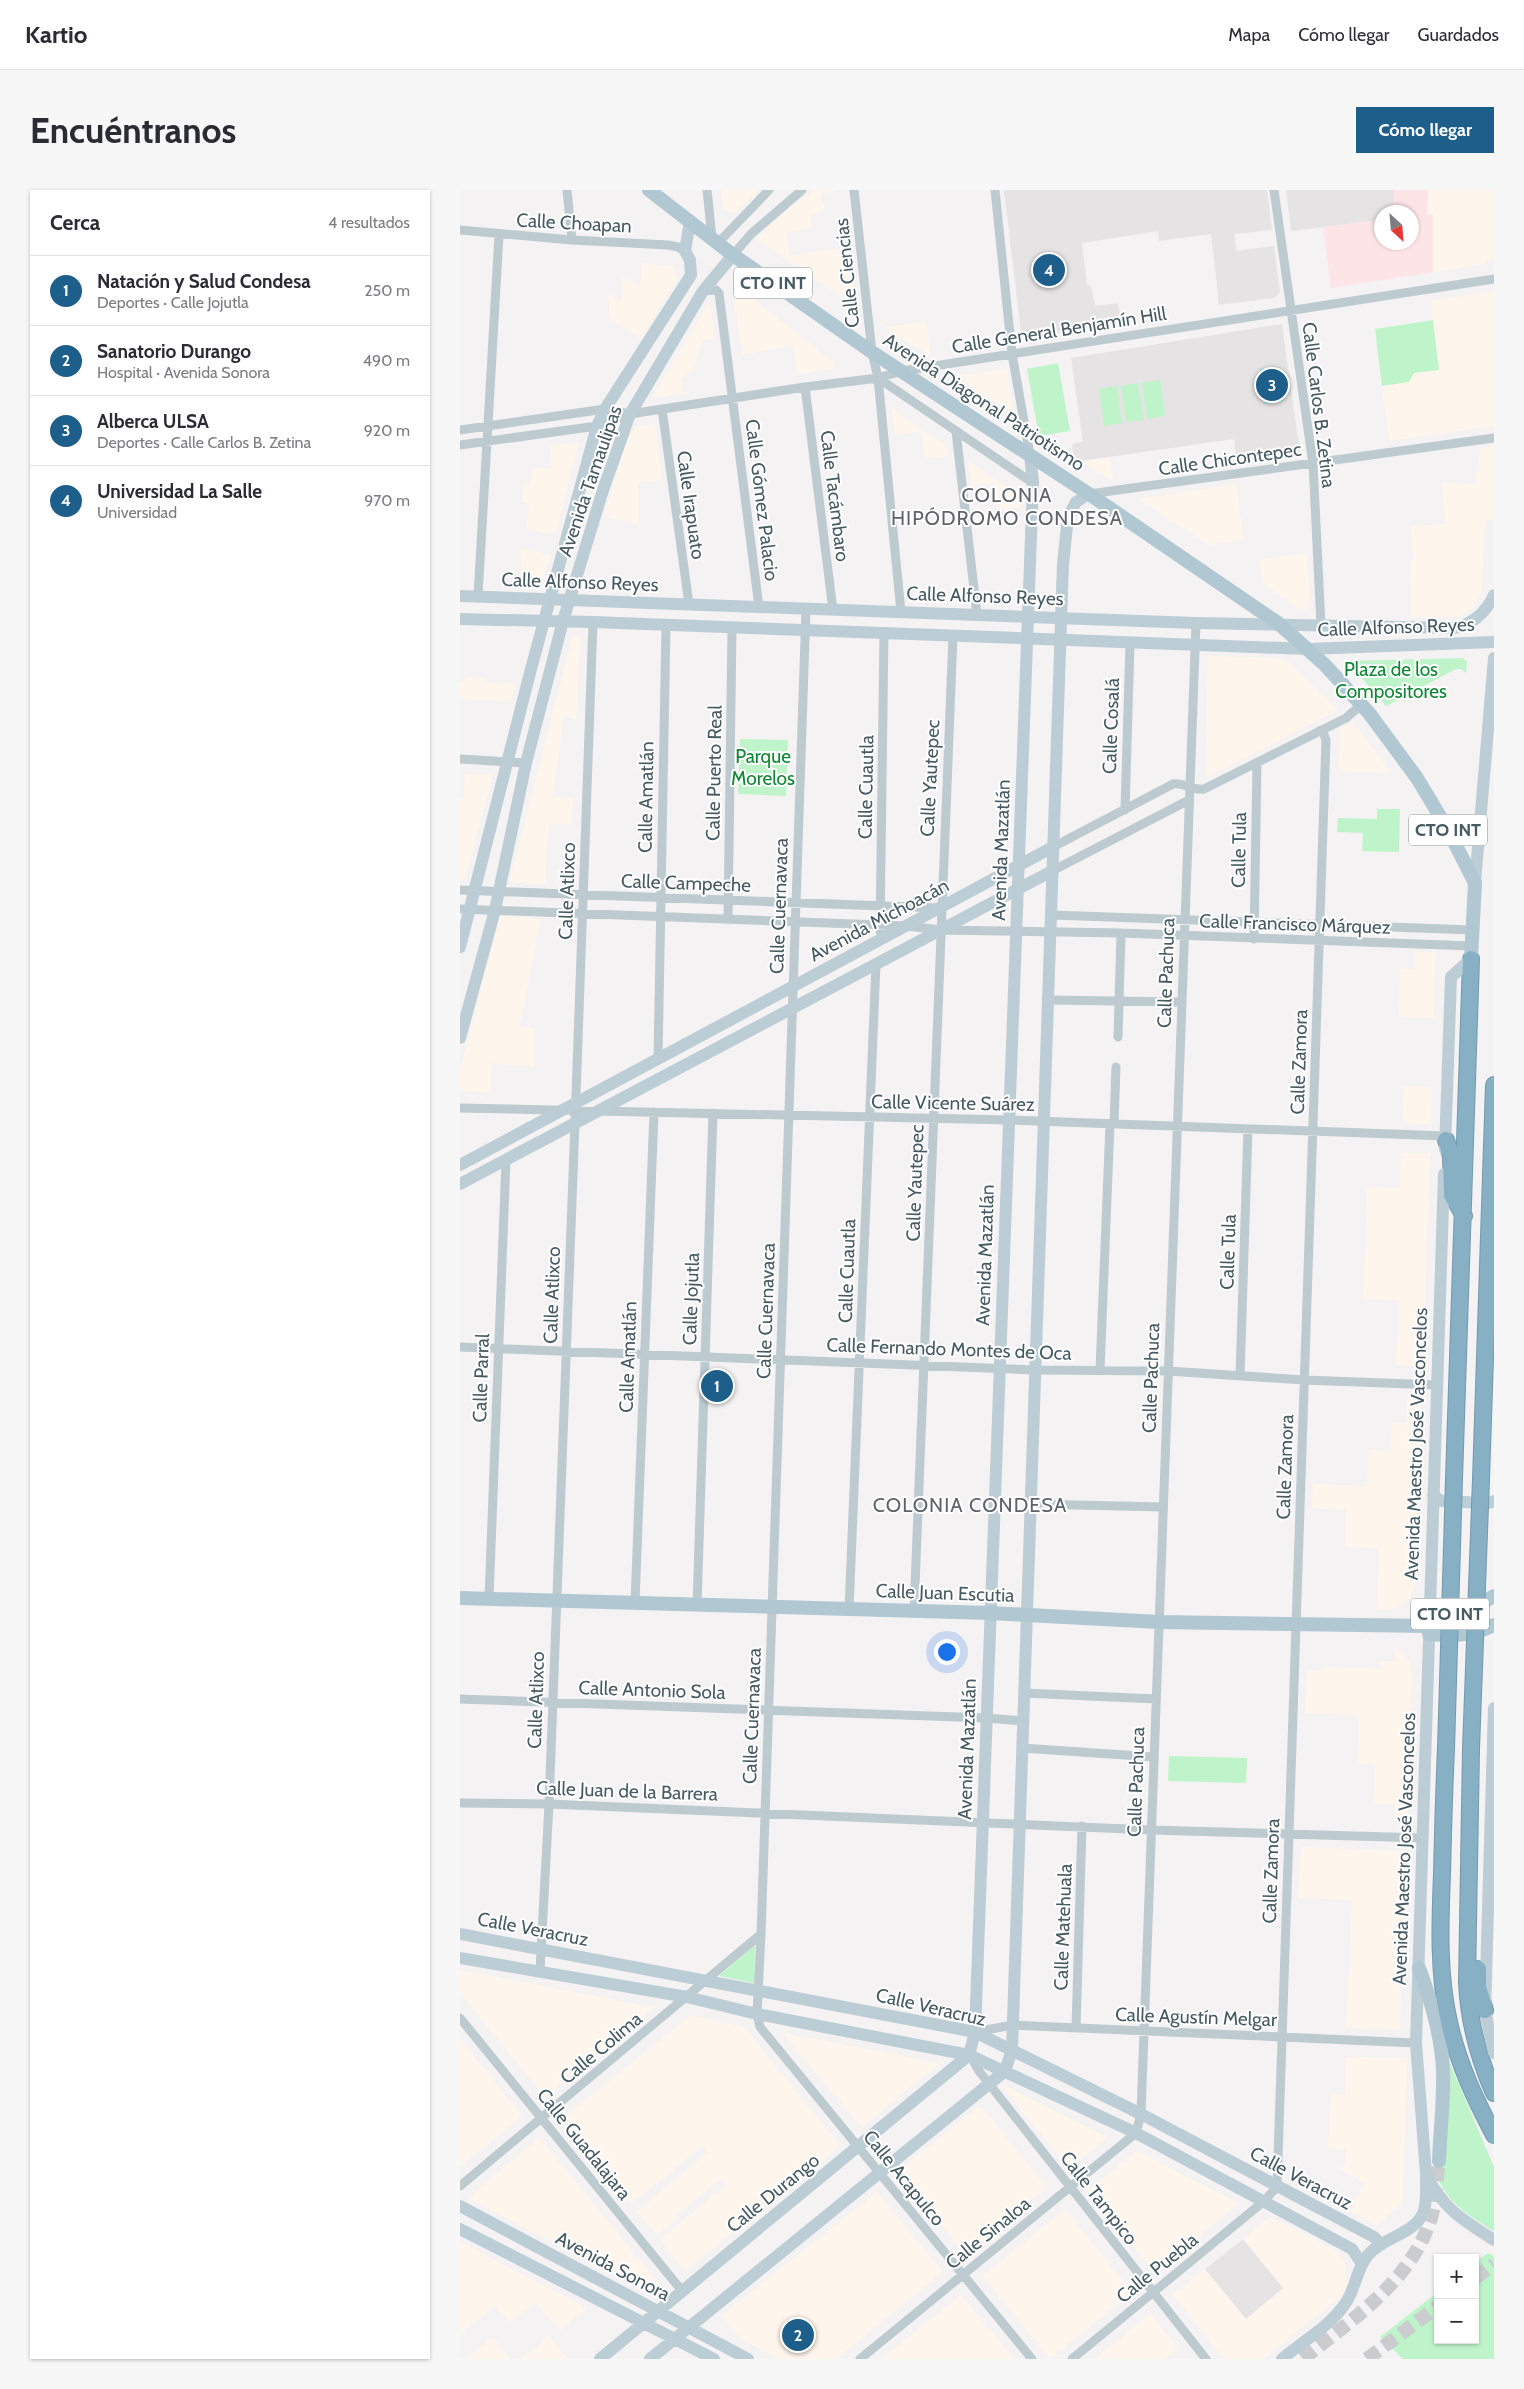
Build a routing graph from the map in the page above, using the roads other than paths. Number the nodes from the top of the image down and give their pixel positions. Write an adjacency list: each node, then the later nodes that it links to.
1 (567, 190): 12 (street)
2 (649, 190): 9 (main road, Avenida Diagonal Patriotismo / CTO INT)
3 (707, 190): 13 (street)
4 (769, 190): 13 (street)
5 (802, 190): 15 (street, Avenida Tamaulipas)
6 (854, 190): 20 (street, Calle Ciencias)
7 (995, 190): 21 (street)
8 (1274, 190): 19 (street, Calle Carlos B. Zetina)
9 (690, 221): 13 (main road, Avenida Diagonal Patriotismo / CTO INT); 14 (main road)
10 (460, 230): 11 (street, Calle Choapan)
11 (499, 235): 12 (street, Calle Choapan); 29 (street)
12 (572, 240): 14 (street, Calle Choapan)
13 (715, 241): 15 (main road, Avenida Diagonal Patriotismo / CTO INT)
14 (685, 251): 17 (main road)
15 (733, 255): 18 (main road, Avenida Tamaulipas); 20 (main road, Avenida Diagonal Patriotismo / CTO INT)
16 (1494, 279): 19 (street, Calle General Benjamín Hill)
17 (688, 280): 18 (main road); 26 (main road, Avenida Tamaulipas)
18 (703, 291): 25 (street, Calle Gómez Palacio); 28 (main road, Avenida Tamaulipas)
19 (1291, 310): 21 (street, Calle General Benjamín Hill); 37 (street, Calle Carlos B. Zetina)
20 (872, 352): 22 (main road, Avenida Diagonal Patriotismo / CTO INT); 23 (street, Calle Ciencias)
21 (1012, 354): 22 (street, Calle General Benjamín Hill); 36 (street)
22 (902, 371): 23 (street, Calle General Benjamín Hill); 36 (main road, Avenida Diagonal Patriotismo / CTO INT)
23 (878, 378): 24 (street, Calle General Benjamín Hill); 32 (street); 49 (street, Calle Ciencias)
24 (805, 387): 25 (street, Calle General Benjamín Hill); 48 (street, Calle Tacámbaro)
25 (733, 398): 27 (street, Calle General Benjamín Hill); 46 (street, Calle Gómez Palacio)
26 (605, 409): 28 (street, Calle General Benjamín Hill); 29 (street, Calle General Benjamín Hill); 30 (main road, Avenida Tamaulipas)
27 (662, 409): 28 (street, Calle General Benjamín Hill); 45 (street, Calle Irapuato)
28 (630, 414): 30 (street, Calle General Benjamín Hill); 44 (main road, Avenida Tamaulipas)
29 (488, 426): 31 (street, Calle General Benjamín Hill); 34 (street)
30 (597, 426): 34 (street, Calle General Benjamín Hill); 43 (main road, Avenida Tamaulipas)
31 (460, 430)
32 (956, 431): 38 (street); 50 (street)
33 (1494, 438): 37 (street, Calle Chicontepec)
34 (487, 441): 35 (street, Calle General Benjamín Hill); 42 (street)
35 (460, 446)
36 (1030, 455): 38 (main road, Avenida Mazatlán); 39 (main road, Avenida Diagonal Patriotismo / CTO INT)
37 (1313, 464): 39 (street, Calle Chicontepec); 59 (street, Calle Carlos B. Zetina)
38 (1033, 483): 51 (main road, Avenida Mazatlán)
39 (1089, 494): 52 (main road); 58 (main road, Avenida Diagonal Patriotismo / CTO INT)
40 (1494, 595): 59 (main road, Calle Alfonso Reyes)
41 (460, 596): 42 (main road, Calle Alfonso Reyes)
42 (478, 596): 43 (main road, Calle Alfonso Reyes)
43 (550, 600): 44 (main road, Calle Alfonso Reyes); 54 (main road, Avenida Tamaulipas)
44 (570, 600): 45 (main road, Calle Alfonso Reyes); 55 (main road, Avenida Tamaulipas)
45 (688, 604): 46 (main road, Calle Alfonso Reyes)
46 (759, 607): 47 (main road, Calle Alfonso Reyes)
47 (806, 609): 48 (main road, Calle Alfonso Reyes); 62 (street, Calle Cuernavaca)
48 (832, 610): 49 (main road, Calle Alfonso Reyes)
49 (902, 612): 50 (main road, Calle Alfonso Reyes)
50 (977, 615): 51 (main road, Calle Alfonso Reyes)
51 (1028, 617): 52 (main road, Calle Alfonso Reyes); 65 (main road, Avenida Mazatlán)
52 (1061, 618): 57 (main road, Calle Alfonso Reyes); 66 (main road)
53 (460, 619): 54 (main road, Calle Alfonso Reyes)
54 (544, 620): 55 (main road, Calle Alfonso Reyes); 75 (main road, Avenida Tamaulipas)
55 (562, 621): 56 (main road, Calle Alfonso Reyes); 76 (main road, Avenida Tamaulipas)
56 (593, 622): 60 (main road, Calle Alfonso Reyes); 89 (street, Calle Atlixco)
57 (1196, 623): 58 (main road, Calle Alfonso Reyes); 69 (street, Calle Pachuca)
58 (1278, 624): 59 (main road, Calle Alfonso Reyes); 70 (main road, Avenida Diagonal Patriotismo / CTO INT)
59 (1320, 624)
60 (666, 625): 61 (main road, Calle Alfonso Reyes); 90 (street, Calle Amatlán)
61 (732, 628): 62 (main road, Calle Alfonso Reyes); 91 (street, Calle Puerto Real)
62 (806, 630): 63 (main road, Calle Alfonso Reyes); 92 (street, Calle Cuernavaca)
63 (884, 634): 64 (main road, Calle Alfonso Reyes); 93 (street, Calle Cuautla)
64 (953, 636): 65 (main road, Calle Alfonso Reyes); 94 (street, Calle Yautepec)
65 (1028, 639): 66 (main road, Calle Alfonso Reyes); 82 (main road, Avenida Mazatlán)
66 (1060, 640): 68 (main road, Calle Alfonso Reyes); 81 (main road)
67 (1494, 642): 70 (main road, Calle Alfonso Reyes)
68 (1130, 644): 69 (main road, Calle Alfonso Reyes); 80 (street, Calle Cosalá)
69 (1194, 646): 70 (main road, Calle Alfonso Reyes); 78 (street, Calle Pachuca)
70 (1308, 649): 72 (main road, Avenida Diagonal Patriotismo / CTO INT)
71 (1494, 658): 84 (main road, CTO INT)
72 (1362, 704): 73 (street, Avenida Michoacán); 84 (main road, Avenida Diagonal Patriotismo / CTO INT)
73 (1319, 731): 77 (street, Avenida Michoacán); 104 (street, Calle Zamora)
74 (460, 759): 75 (street)
75 (508, 762): 76 (street); 87 (main road, Avenida Tamaulipas)
76 (526, 763): 88 (main road, Avenida Tamaulipas)
77 (1257, 763): 78 (street, Avenida Michoacán); 103 (street, Calle Tula)
78 (1189, 787): 79 (street, Calle Pachuca); 80 (street, Avenida Michoacán)
79 (1189, 800): 83 (street, Avenida Michoacán); 101 (street, Calle Pachuca)
80 (1125, 810): 81 (street, Avenida Michoacán)
81 (1053, 847): 82 (main road, Avenida Michoacán); 83 (main road)
82 (1018, 866): 85 (main road, Avenida Mazatlán); 94 (main road, Avenida Michoacán)
83 (1052, 871): 85 (main road, Avenida Michoacán); 98 (main road)
84 (1475, 883): 108 (main road, CTO INT)
85 (1018, 889): 107 (main road, Avenida Michoacán); 109 (main road, Avenida Mazatlán)
86 (460, 890): 87 (street, Calle Campeche)
87 (474, 891): 88 (street, Calle Campeche); 95 (main road, Avenida Tamaulipas)
88 (499, 892): 89 (street, Calle Campeche); 96 (main road, Avenida Tamaulipas)
89 (583, 896): 90 (street, Calle Campeche); 97 (street, Calle Atlixco)
90 (660, 899): 91 (street, Calle Campeche); 99 (street, Calle Amatlán)
91 (728, 902): 92 (street, Calle Campeche); 100 (street, Calle Puerto Real)
92 (796, 904): 93 (street, Calle Campeche); 102 (street, Calle Cuernavaca)
93 (880, 908): 94 (street, Calle Campeche); 105 (street, Calle Cuautla)
94 (940, 908): 106 (main road, Avenida Michoacán); 107 (street, Calle Yautepec)
95 (465, 909): 96 (street, Calle Campeche); 116 (main road, Avenida Tamaulipas)
96 (494, 910): 97 (street, Calle Campeche); 125 (main road, Avenida Tamaulipas)
97 (582, 914): 99 (street, Calle Campeche); 129 (street, Calle Atlixco)
98 (1051, 915): 101 (street, Calle Francisco Márquez); 110 (main road)
99 (659, 917): 100 (street, Calle Campeche); 126 (street, Calle Amatlán)
100 (728, 920): 102 (street, Calle Campeche)
101 (1184, 920): 103 (street, Calle Francisco Márquez); 112 (street, Calle Pachuca)
102 (796, 922): 105 (street, Calle Campeche); 119 (street, Calle Cuernavaca)
103 (1254, 922): 104 (street, Calle Francisco Márquez); 113 (street, Calle Tula)
104 (1320, 924): 108 (street, Calle Francisco Márquez); 115 (street, Calle Zamora)
105 (880, 926): 106 (street, Calle Campeche); 114 (street, Calle Cuautla)
106 (907, 926): 107 (street, Calle Francisco Márquez); 114 (main road, Avenida Michoacán)
107 (941, 930): 109 (street, Calle Francisco Márquez); 118 (main road, Avenida Michoacán); 136 (street, Calle Yautepec)
108 (1473, 930): 117 (main road, CTO INT)
109 (1016, 931): 110 (street, Calle Francisco Márquez); 137 (main road, Avenida Mazatlán)
110 (1050, 932): 111 (street, Calle Francisco Márquez); 120 (main road)
111 (1121, 933): 112 (street, Calle Francisco Márquez); 121 (street)
112 (1184, 936): 113 (street, Calle Francisco Márquez); 122 (street, Calle Pachuca)
113 (1254, 939): 115 (street, Calle Francisco Márquez)
114 (880, 941): 119 (main road, Avenida Michoacán)
115 (1319, 941): 117 (street, Calle Francisco Márquez); 144 (street, Calle Zamora)
116 (460, 946)
117 (1472, 953): 145 (main road, Avenida Maestro José Vasconcelos / CTO INT); 149 (highway, CTO INT)
118 (876, 964): 123 (main road, Avenida Michoacán); 135 (street, Calle Cuautla)
119 (792, 987): 123 (street, Calle Cuernavaca); 126 (main road, Avenida Michoacán)
120 (1048, 1000): 121 (street); 138 (main road)
121 (1119, 1001): 122 (street); 124 (street)
122 (1181, 1002): 142 (street, Calle Pachuca)
123 (792, 1009): 131 (main road, Avenida Michoacán); 134 (street, Calle Cuernavaca)
124 (1118, 1037)
125 (460, 1038)
126 (658, 1059): 129 (main road, Avenida Michoacán)
127 (1116, 1068): 140 (street)
128 (1494, 1085): 141 (highway, CTO INT)
129 (571, 1107): 130 (street, Calle Vicente Suárez); 131 (street, Calle Vicente Suárez); 139 (street, Calle Atlixco); 147 (main road, Avenida Michoacán)
130 (460, 1108)
131 (601, 1110): 132 (street, Calle Vicente Suárez); 139 (main road, Avenida Michoacán)
132 (654, 1112): 133 (street, Calle Vicente Suárez); 153 (street, Calle Amatlán)
133 (714, 1114): 134 (street, Calle Vicente Suárez); 154 (street, Calle Jojutla)
134 (789, 1115): 135 (street, Calle Vicente Suárez); 155 (street, Calle Cuernavaca)
135 (870, 1117): 136 (street, Calle Vicente Suárez); 156 (street, Calle Cuautla)
136 (934, 1118): 137 (street, Calle Vicente Suárez); 157 (street, Calle Yautepec)
137 (1009, 1120): 138 (street, Calle Vicente Suárez); 158 (main road, Avenida Mazatlán)
138 (1044, 1121): 140 (street, Calle Vicente Suárez); 159 (main road)
139 (575, 1123): 146 (main road, Avenida Michoacán); 152 (street, Calle Atlixco)
140 (1112, 1124): 142 (street, Calle Vicente Suárez); 160 (street)
141 (1493, 1126): 204 (highway, CTO INT, bridge)
142 (1177, 1127): 143 (street, Calle Vicente Suárez); 161 (street, Calle Pachuca)
143 (1248, 1129): 144 (street, Calle Vicente Suárez); 162 (street, Calle Tula)
144 (1312, 1131): 145 (street, Calle Vicente Suárez); 163 (street, Calle Zamora)
145 (1446, 1138): 149 (highway); 164 (main road, Avenida Maestro José Vasconcelos / CTO INT)
146 (506, 1160): 148 (main road, Avenida Michoacán); 151 (street, Calle Parral)
147 (460, 1165)
148 (460, 1184)
149 (1464, 1217): 232 (highway, CTO INT, bridge)
150 (460, 1347): 151 (street, Calle Fernando Montes de Oca)
151 (498, 1349): 152 (street, Calle Fernando Montes de Oca); 171 (street, Calle Parral)
152 (566, 1352): 153 (street, Calle Fernando Montes de Oca); 172 (street, Calle Atlixco)
153 (644, 1354): 154 (street, Calle Fernando Montes de Oca); 173 (street, Calle Amatlán)
154 (705, 1357): 155 (street, Calle Fernando Montes de Oca); 174 (street, Calle Jojutla)
155 (781, 1360): 156 (street, Calle Fernando Montes de Oca); 175 (street, Calle Cuernavaca)
156 (859, 1363): 157 (street, Calle Fernando Montes de Oca); 176 (street, Calle Cuautla)
157 (924, 1365): 158 (street, Calle Fernando Montes de Oca); 177 (street, Calle Yautepec)
158 (1000, 1368): 159 (street, Calle Fernando Montes de Oca); 178 (main road, Avenida Mazatlán)
159 (1035, 1370): 160 (street, Calle Fernando Montes de Oca); 167 (main road)
160 (1100, 1370): 161 (street, Calle Fernando Montes de Oca)
161 (1168, 1371): 162 (street, Calle Fernando Montes de Oca); 168 (street, Calle Pachuca)
162 (1240, 1376): 163 (street, Calle Fernando Montes de Oca)
163 (1304, 1380): 164 (street, Calle Fernando Montes de Oca); 181 (street, Calle Zamora)
164 (1437, 1385): 165 (main road, Avenida Maestro José Vasconcelos / CTO INT)
165 (1434, 1495): 166 (main road); 183 (main road, Avenida Maestro José Vasconcelos / CTO INT)
166 (1494, 1501)
167 (1037, 1504): 168 (street); 179 (main road)
168 (1163, 1507): 180 (street, Calle Pachuca)
169 (1494, 1596): 183 (main road)
170 (460, 1598): 171 (main road, Calle Juan Escutia)
171 (489, 1598): 172 (main road, Calle Juan Escutia)
172 (556, 1600): 173 (main road, Calle Juan Escutia); 187 (street, Calle Atlixco)
173 (635, 1603): 174 (main road, Calle Juan Escutia)
174 (697, 1605): 175 (main road, Calle Juan Escutia)
175 (772, 1607): 176 (main road, Calle Juan Escutia); 189 (street, Calle Cuernavaca)
176 (849, 1609): 177 (main road, Calle Juan Escutia)
177 (914, 1611): 178 (main road, Calle Juan Escutia)
178 (990, 1613): 179 (main road, Calle Juan Escutia); 190 (main road, Avenida Mazatlán)
179 (1027, 1614): 180 (main road, Calle Juan Escutia); 184 (main road)
180 (1158, 1622): 181 (main road, Calle Juan Escutia); 186 (street, Calle Pachuca)
181 (1296, 1624): 183 (main road, Calle Juan Escutia); 201 (street, Calle Zamora)
182 (1494, 1625): 183 (main road, Calle Juan Escutia)
183 (1429, 1630): 202 (main road, Avenida Maestro José Vasconcelos / CTO INT)
184 (1024, 1693): 186 (street); 191 (main road)
185 (460, 1699): 187 (street, Calle Antonio Sola)
186 (1156, 1699): 193 (street, Calle Pachuca)
187 (552, 1702): 189 (street, Calle Antonio Sola); 195 (street, Calle Atlixco)
188 (1494, 1708): 203 (main road)
189 (768, 1710): 190 (street, Calle Antonio Sola); 196 (street, Calle Cuernavaca)
190 (986, 1718): 191 (street, Calle Antonio Sola); 197 (main road, Avenida Mazatlán)
191 (1023, 1721): 192 (main road)
192 (1022, 1748): 193 (street); 198 (main road)
193 (1154, 1757): 200 (street, Calle Pachuca)
194 (460, 1803): 195 (street, Calle Juan de la Barrera)
195 (548, 1804): 196 (street, Calle Juan de la Barrera); 207 (street, Calle Atlixco)
196 (765, 1812): 197 (street, Calle Juan de la Barrera); 206 (street, Calle Cuernavaca)
197 (982, 1823): 198 (street, Calle Juan de la Barrera); 219 (main road, Avenida Mazatlán)
198 (1020, 1824): 199 (street, Calle Juan de la Barrera); 217 (main road)
199 (1082, 1826): 200 (street, Calle Juan de la Barrera); 218 (street, Calle Matehuala)
200 (1151, 1830): 201 (street, Calle Juan de la Barrera); 220 (street, Calle Pachuca)
201 (1289, 1834): 202 (street, Calle Juan de la Barrera); 221 (street, Calle Zamora)
202 (1423, 1838): 209 (main road, Avenida Maestro José Vasconcelos / CTO INT)
203 (1493, 1840): 214 (main road)
204 (1467, 1924): 214 (highway); 228 (highway, CTO INT)
205 (460, 1934): 207 (main road, Calle Veracruz)
206 (761, 1934): 211 (street, Calle Colima); 212 (street, Calle Cuernavaca)
207 (540, 1948): 210 (street, Calle Atlixco); 211 (main road, Calle Veracruz)
208 (460, 1958): 210 (main road, Calle Veracruz)
209 (1419, 1968): 222 (main road, Avenida Maestro José Vasconcelos / CTO INT); 234 (main road)
210 (540, 1970): 213 (main road, Calle Veracruz)
211 (706, 1981): 212 (main road, Calle Veracruz); 213 (street, Calle Colima)
212 (758, 1991): 215 (street, Calle Cuernavaca); 219 (main road, Calle Veracruz)
213 (687, 1997): 215 (main road, Calle Veracruz); 230 (street, Calle Colima)
214 (1484, 2010): 224 (main road)
215 (756, 2014): 225 (main road, Calle Veracruz); 233 (street, Calle Acapulco)
216 (460, 2018): 230 (street, Calle Guadalajara)
217 (1014, 2025): 218 (street, Calle Agustín Melgar); 219 (street, Calle Agustín Melgar); 223 (main road)
218 (1076, 2028): 220 (street, Calle Agustín Melgar)
219 (975, 2032): 223 (main road, Calle Veracruz); 225 (main road, Avenida Mazatlán)
220 (1144, 2032): 221 (street, Calle Agustín Melgar); 229 (street, Calle Pachuca)
221 (1282, 2037): 222 (street, Calle Agustín Melgar); 239 (street, Calle Zamora)
222 (1416, 2043): 236 (main road, Avenida Maestro José Vasconcelos / CTO INT)
223 (1012, 2050): 226 (main road); 229 (main road, Calle Veracruz)
224 (1494, 2051)
225 (970, 2055): 226 (main road, Calle Veracruz); 227 (street, Calle Tampico); 233 (main road, Calle Durango)
226 (1005, 2071): 227 (main road); 231 (main road, Calle Veracruz)
227 (990, 2084): 235 (main road); 238 (street, Calle Tampico)
228 (1494, 2093)
229 (1141, 2114): 231 (street, Calle Pachuca); 239 (main road, Calle Veracruz)
230 (542, 2118): 237 (street, Calle Colima); 249 (street, Calle Guadalajara)
231 (1136, 2133): 238 (street, Calle Sinaloa); 240 (main road, Calle Veracruz)
232 (1494, 2135)
233 (859, 2148): 235 (street, Calle Acapulco); 249 (main road, Calle Durango)
234 (1439, 2161)
235 (879, 2173): 248 (street, Calle Acapulco); 253 (main road)
236 (1426, 2174): 243 (main road, Avenida Maestro José Vasconcelos / CTO INT); 245 (main road)
237 (460, 2186)
238 (1070, 2187): 248 (street, Calle Sinaloa); 250 (street, Calle Tampico)
239 (1277, 2187): 240 (street); 245 (main road, Calle Veracruz)
240 (1263, 2202): 247 (main road, Calle Veracruz); 250 (street, Calle Puebla)
241 (460, 2206): 244 (main road, Avenida Sonora)
242 (460, 2229): 246 (main road, Avenida Sonora)
243 (1494, 2240)
244 (527, 2242): 246 (main road); 251 (main road, Avenida Sonora)
245 (1380, 2244): 247 (main road)
246 (518, 2258): 252 (main road, Avenida Sonora)
247 (1362, 2264): 263 (main road)
248 (963, 2275): 259 (street, Calle Sinaloa); 260 (street, Calle Acapulco)
249 (682, 2292): 251 (main road, Calle Durango)
250 (1153, 2293): 261 (street, Calle Puebla); 262 (street, Calle Tampico)
251 (658, 2311): 252 (main road, Calle Durango); 253 (main road, Avenida Sonora)
252 (644, 2323): 254 (main road, Avenida Sonora); 256 (main road, Calle Durango)
253 (688, 2328): 254 (main road); 255 (main road, Avenida Sonora)
254 (675, 2338): 257 (main road); 258 (main road, Avenida Sonora)
255 (745, 2358)
256 (600, 2359)
257 (650, 2359)
258 (714, 2359)
259 (860, 2359)
260 (1032, 2359)
261 (1072, 2359)
262 (1206, 2359)
263 (1282, 2359)

